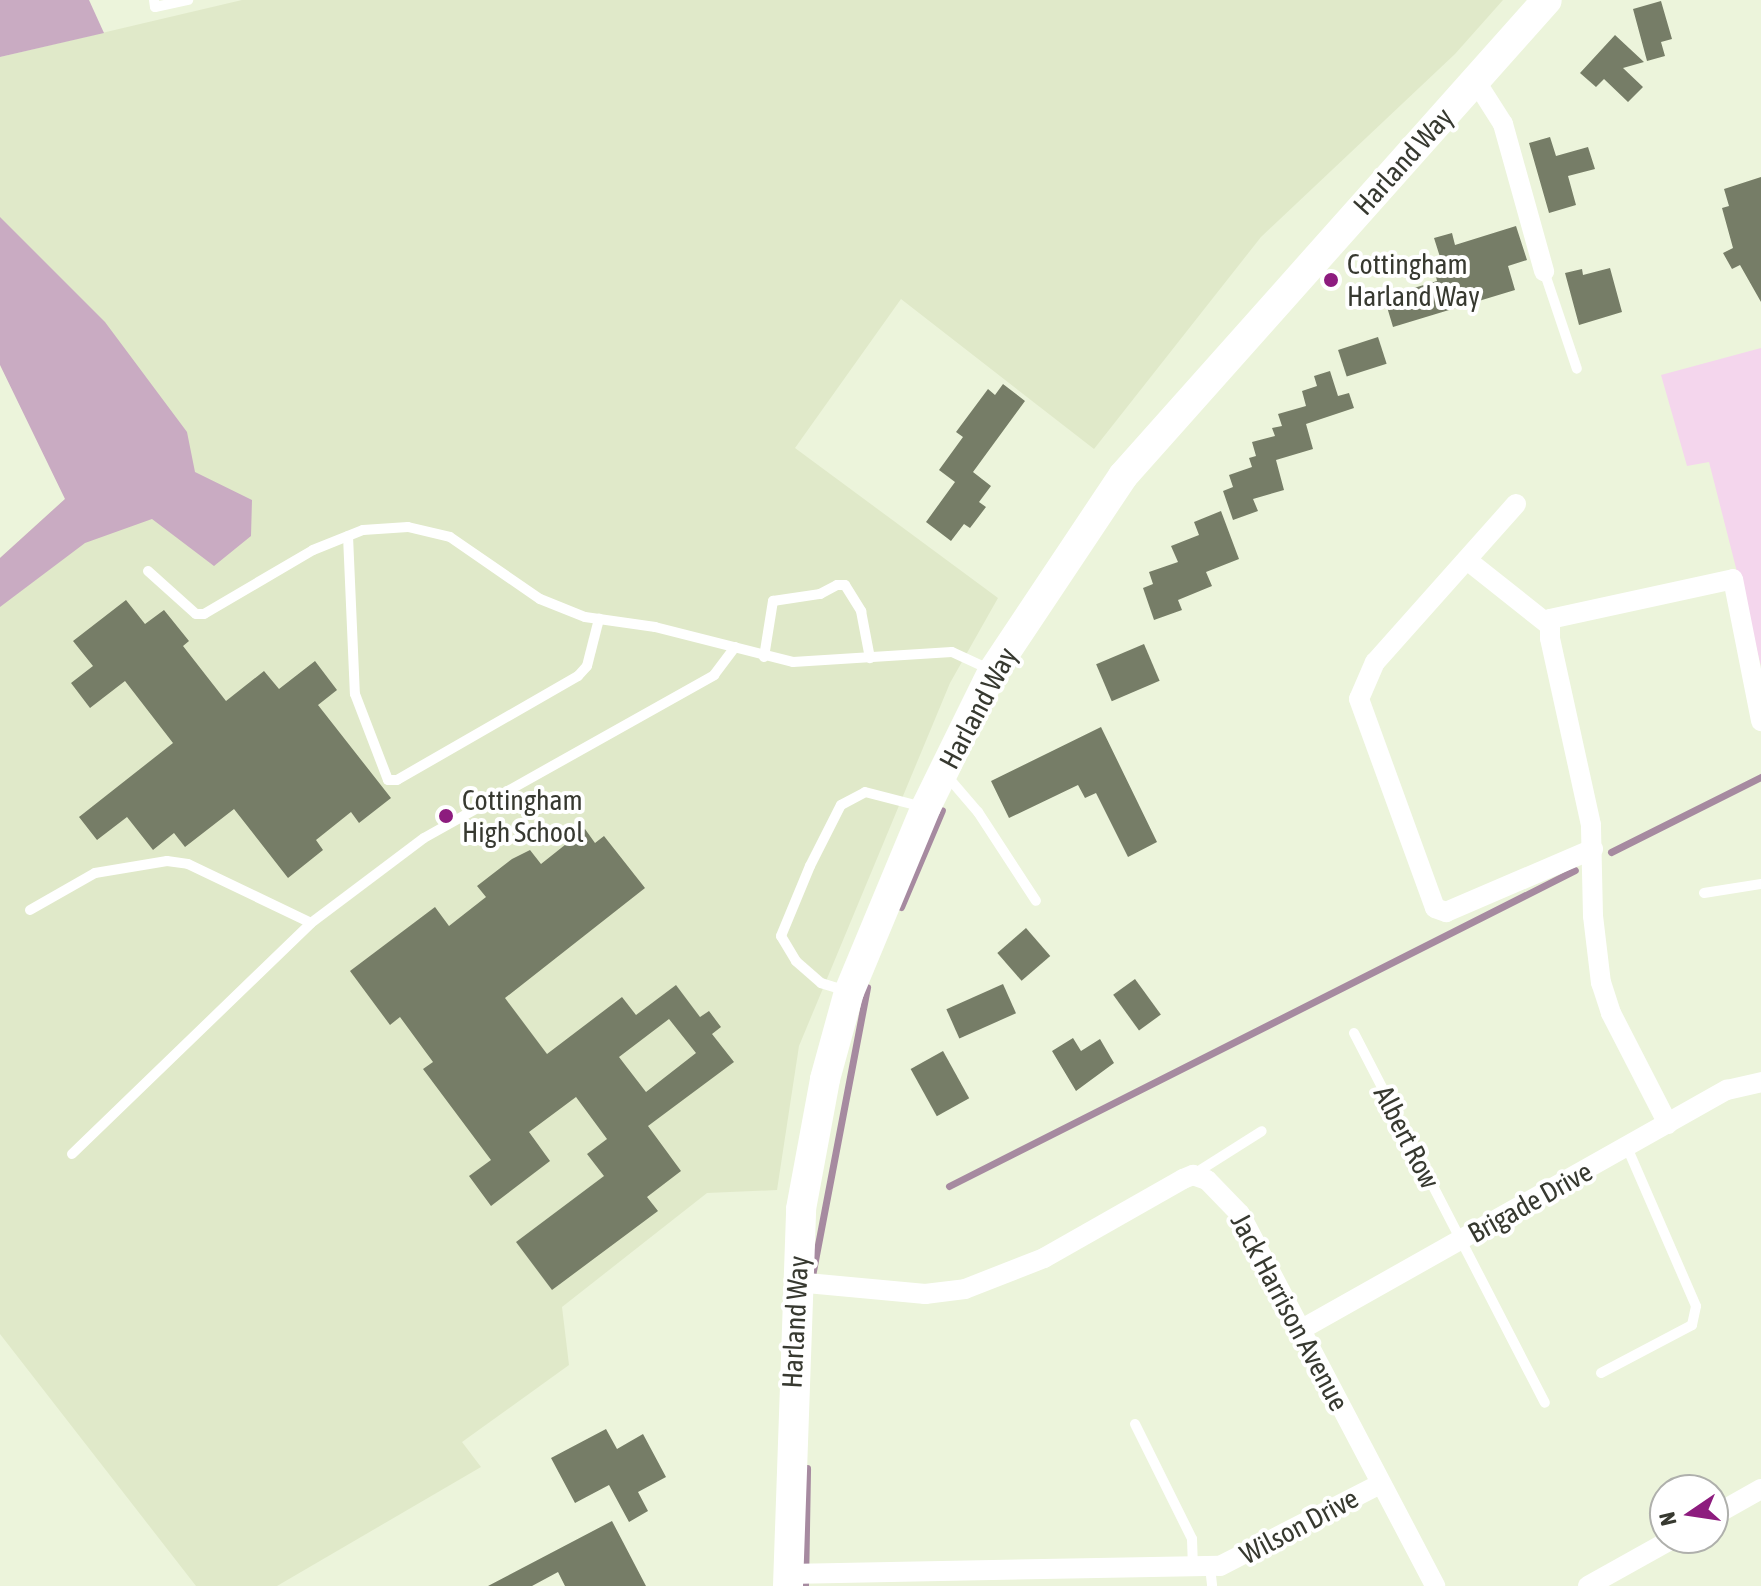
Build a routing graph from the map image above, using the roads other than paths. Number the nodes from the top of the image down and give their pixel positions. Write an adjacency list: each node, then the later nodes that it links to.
1 (154, 0): 2 (lane)
2 (188, 0)
3 (1547, 0): 4 (main road, Harland Way)
4 (1475, 80): 5 (street); 16 (main road, Harland Way)
5 (1544, 271): 6 (lane)
6 (1577, 369)
7 (1516, 504): 9 (street)
8 (348, 536): 10 (lane); 11 (lane); 11 (lane)
9 (1467, 560): 12 (street); 20 (street)
10 (148, 571)
11 (599, 619): 13 (lane)
12 (1549, 625): 17 (street); 20 (street)
13 (735, 647): 14 (lane); 25 (lane)
14 (764, 657): 15 (lane); 15 (lane)
15 (870, 658): 16 (lane)
16 (993, 671): 18 (main road, Harland Way)
17 (1761, 721)
18 (943, 771): 19 (main road, Harland Way); 23 (lane)
19 (926, 807): 26 (main road, Harland Way); 26 (lane)
20 (1593, 849): 29 (street)
21 (1761, 884): 22 (lane)
22 (1704, 893)
23 (1036, 901)
24 (30, 910): 25 (lane)
25 (311, 923): 32 (lane)
26 (849, 992): 35 (main road, Harland Way)
27 (1354, 1033): 34 (lane, Albert Row)
28 (1761, 1082): 29 (street, Brigade Drive)
29 (1668, 1124): 31 (street, Brigade Drive)
30 (1262, 1131): 33 (lane)
31 (1627, 1147): 34 (street, Brigade Drive); 37 (lane)
32 (72, 1154)
33 (1193, 1175): 35 (street); 36 (street, Jack Harrison Avenue)
34 (1460, 1241): 36 (street, Brigade Drive); 38 (lane, Albert Row)
35 (796, 1282): 46 (main road, Harland Way)
36 (1302, 1329): 40 (street, Jack Harrison Avenue)
37 (1601, 1373)
38 (1545, 1403)
39 (1135, 1424): 44 (lane)
40 (1378, 1485): 44 (street, Wilson Drive); 47 (street, Jack Harrison Avenue)
41 (1761, 1489): 42 (street)
42 (1729, 1507)
43 (1649, 1552): 48 (street)
44 (1205, 1573): 45 (street, Wilson Drive)
45 (1014, 1578): 46 (street, Wilson Drive)
46 (788, 1580)
47 (1435, 1586)
48 (1588, 1586)

